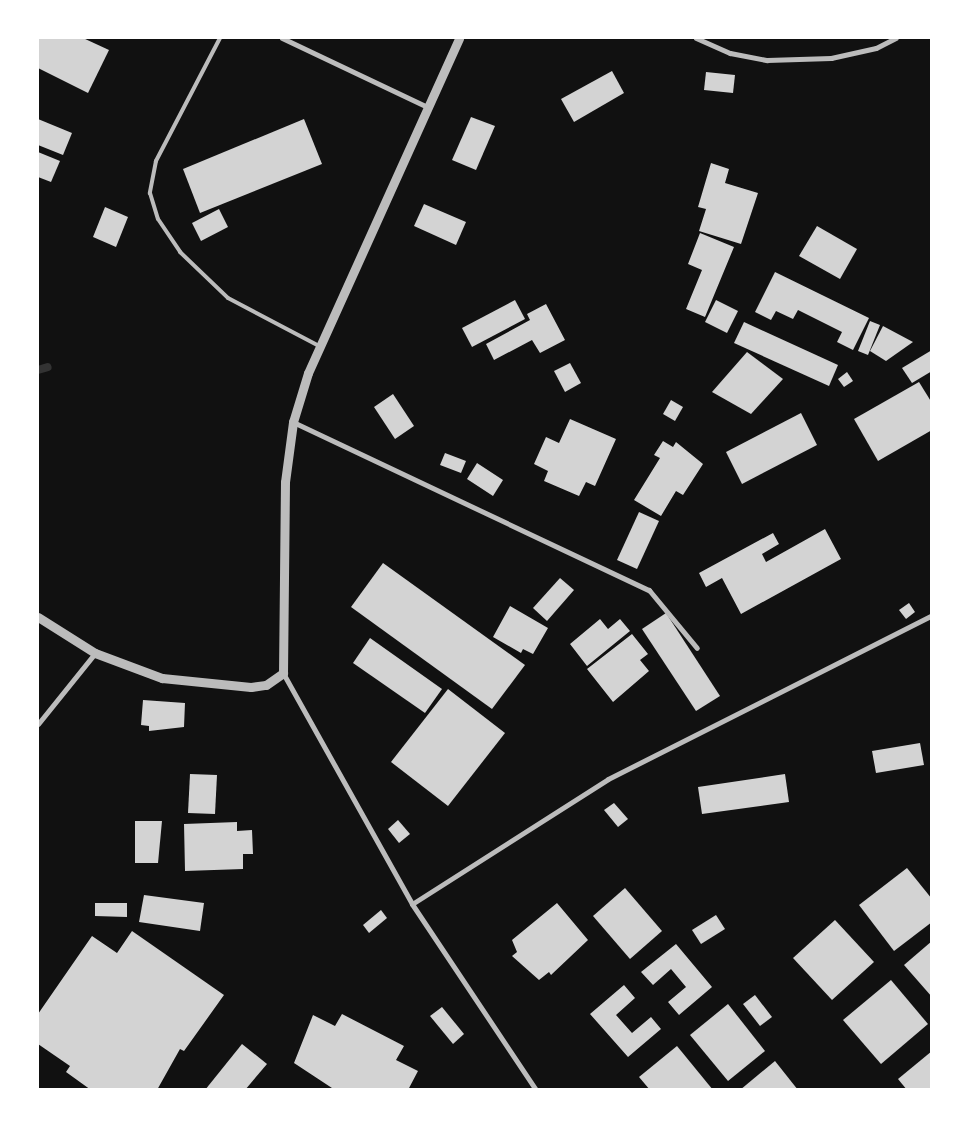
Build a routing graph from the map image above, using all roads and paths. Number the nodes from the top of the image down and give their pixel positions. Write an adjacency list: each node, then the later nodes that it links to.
1 (220, 38): 7 (lane)
2 (282, 38): 6 (street)
3 (459, 38): 6 (street)
4 (696, 38): 5 (street)
5 (896, 38)
6 (427, 107): 7 (street)
7 (320, 346): 8 (street)
8 (293, 422): 11 (street); 13 (street)
9 (932, 615): 15 (street)
10 (38, 617): 12 (street)
11 (697, 648)
12 (95, 653): 13 (street); 14 (street)
13 (283, 673): 15 (street)
14 (38, 724)
15 (412, 904): 16 (street)
16 (536, 1090)

